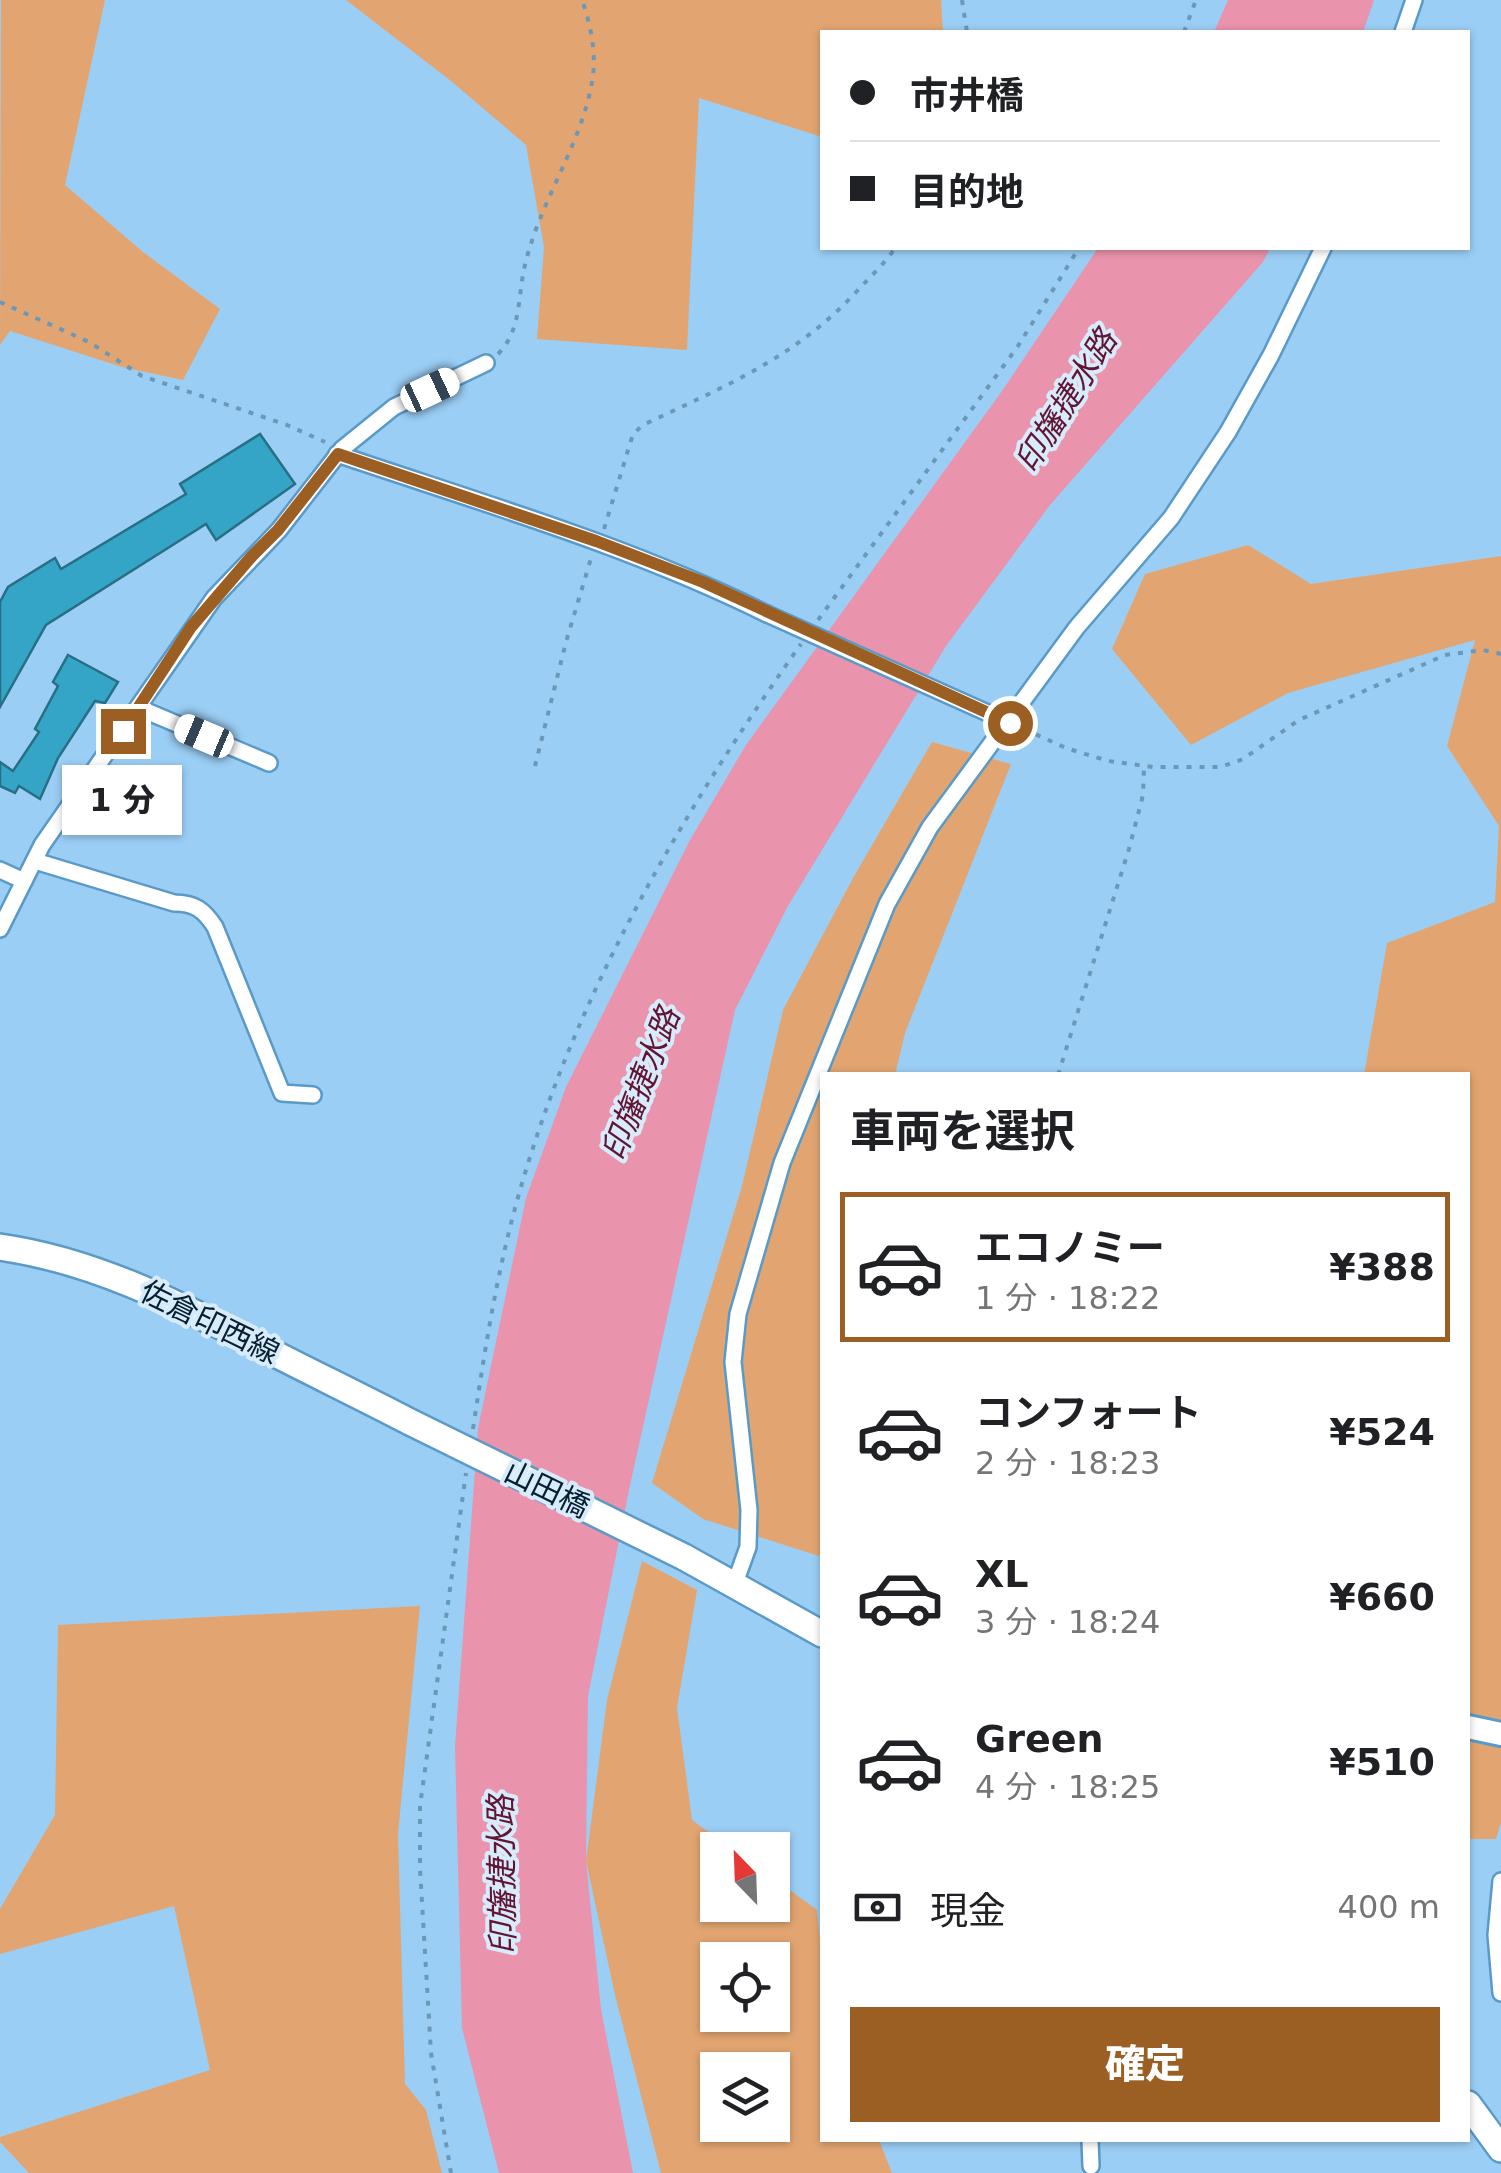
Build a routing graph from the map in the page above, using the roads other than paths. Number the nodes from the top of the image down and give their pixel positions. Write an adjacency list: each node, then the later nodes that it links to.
1 (1414, 0): 2 (street)
2 (1404, 30)
3 (1322, 250): 16 (street)
4 (486, 363): 5 (street)
5 (340, 452): 6 (street); 7 (street, bridge)
6 (140, 708): 8 (street); 9 (street)
7 (1010, 723)
8 (269, 763)
9 (35, 860): 11 (street); 13 (street)
10 (0, 870): 11 (street)
11 (24, 881): 12 (street)
12 (0, 929)
13 (313, 1095)
14 (0, 1247): 15 (main road, 佐倉印西線)
15 (410, 1422): 16 (main road, 山田橋, bridge)
16 (736, 1583): 17 (main road)
17 (820, 1633)
18 (1470, 1726): 19 (street)
19 (1501, 1734)
20 (1501, 1880): 21 (street)
21 (1501, 1993)
22 (1470, 2107): 24 (main road)
23 (1090, 2142): 25 (street)
24 (1501, 2149)
25 (1090, 2166)

